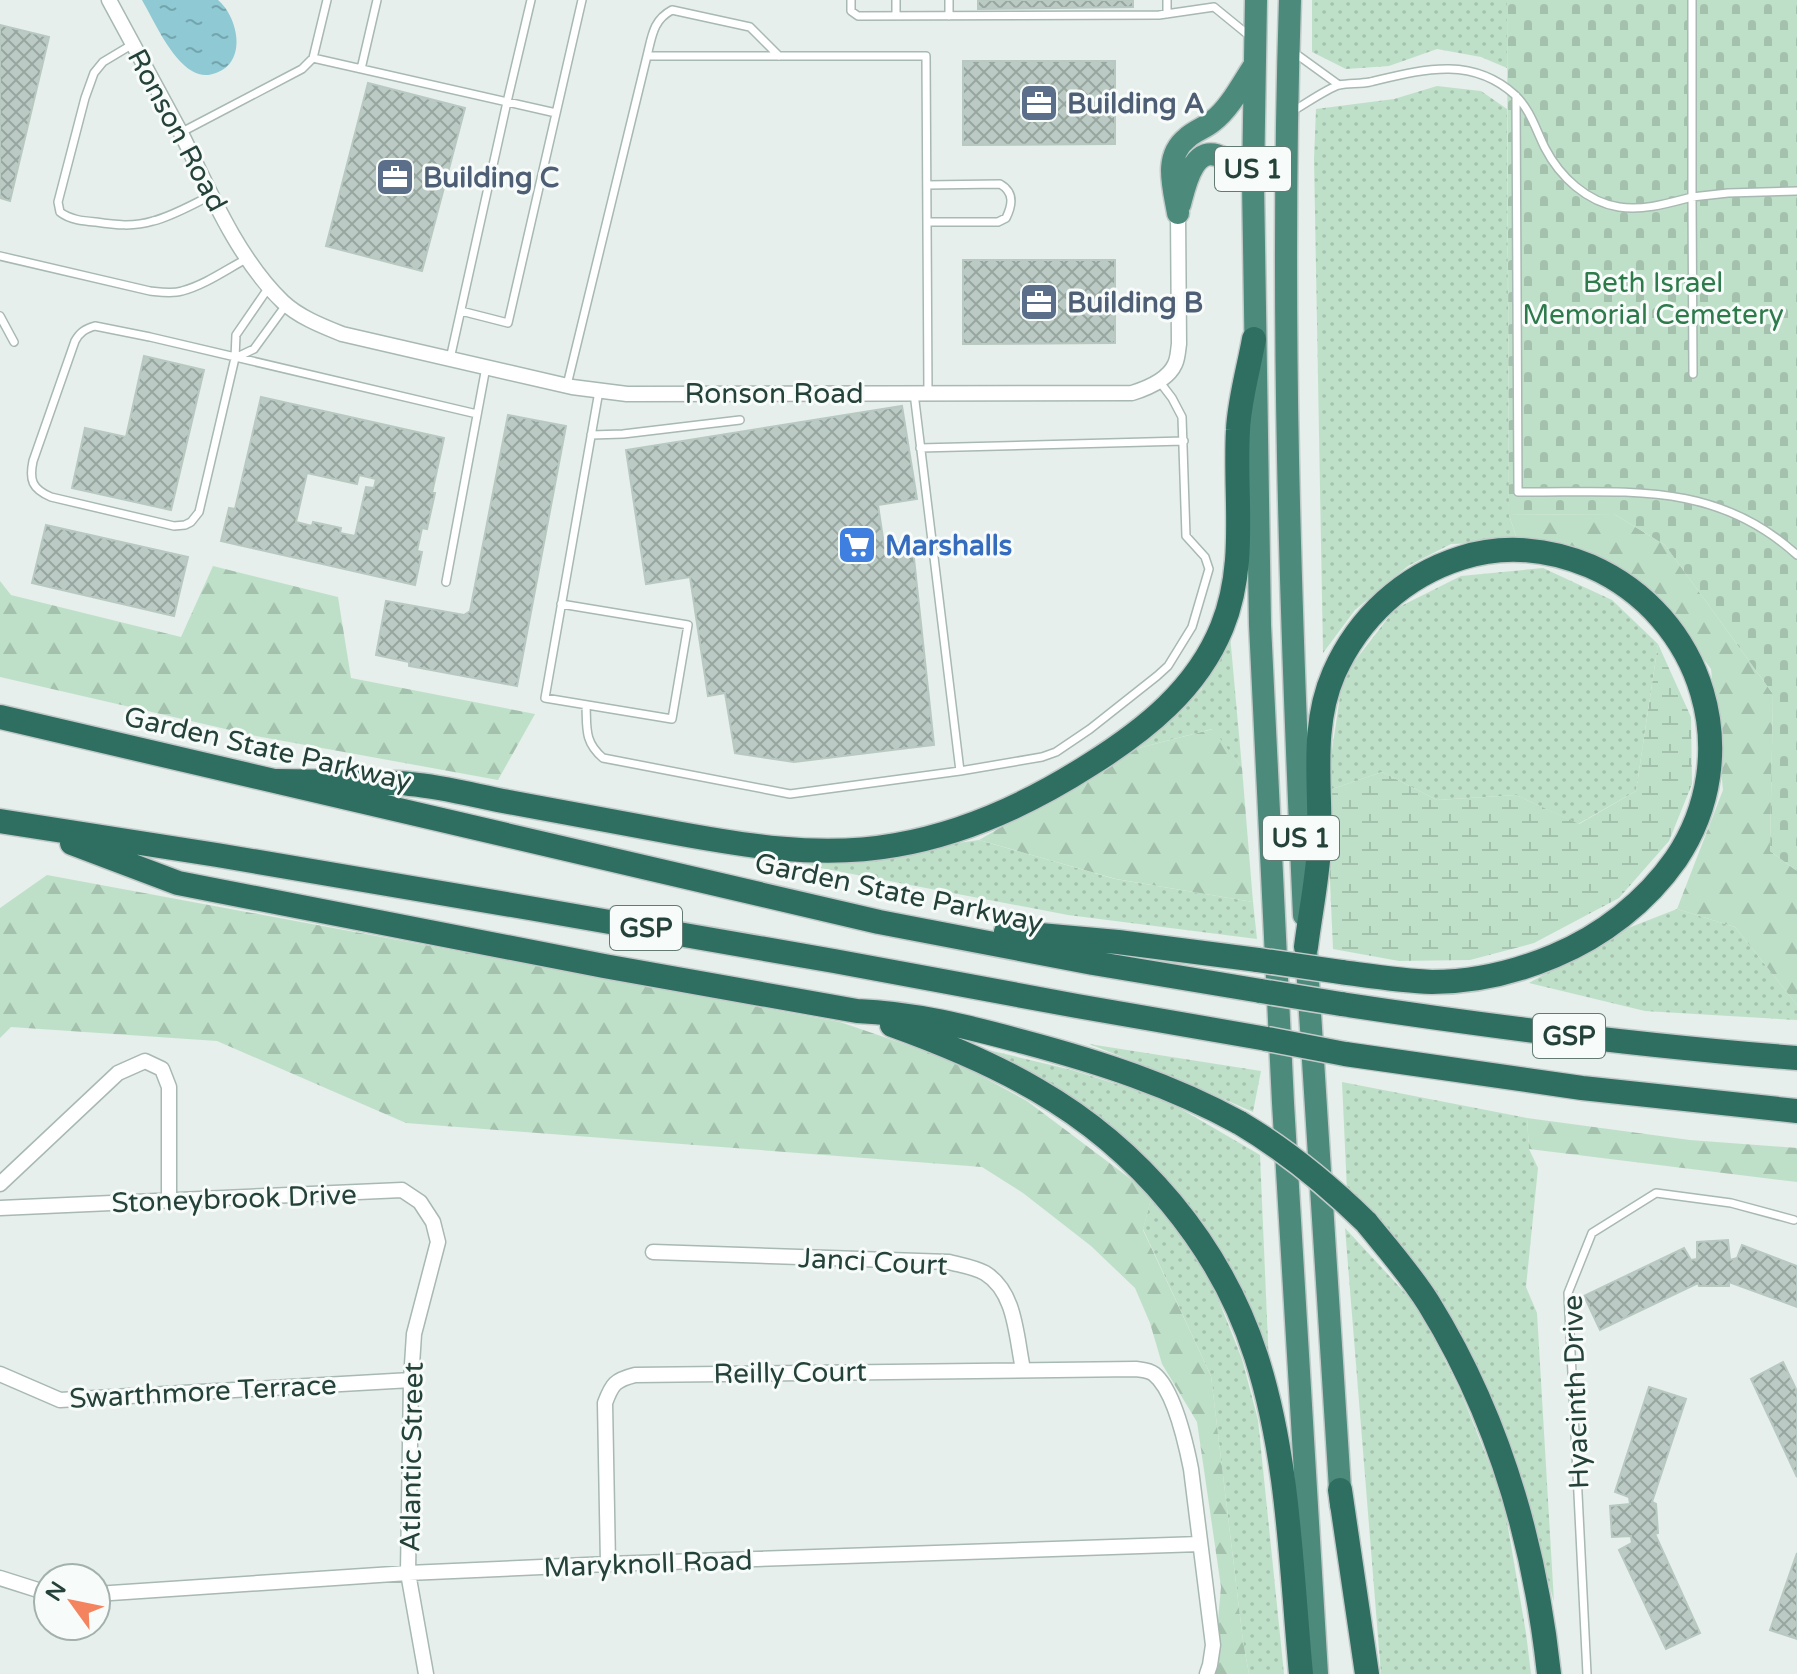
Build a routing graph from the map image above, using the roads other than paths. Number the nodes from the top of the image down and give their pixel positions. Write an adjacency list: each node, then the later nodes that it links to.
1 (109, 0): 18 (street, Ronson Road)
2 (327, 0): 22 (lane)
3 (377, 0): 24 (lane)
4 (531, 0): 27 (lane)
5 (582, 0): 28 (lane)
6 (851, 0): 15 (lane)
7 (896, 0): 15 (lane)
8 (949, 0): 16 (lane)
9 (1167, 0): 14 (lane)
10 (1256, 0): 17 (highway, US 1)
11 (1290, 0): 19 (highway, US 1)
12 (1692, 0): 35 (lane)
13 (1215, 4): 14 (lane); 17 (lane)
14 (1167, 14): 16 (lane)
15 (896, 16): 16 (lane)
16 (949, 16)
17 (1254, 40): 23 (highway, US 1)
18 (133, 44): 30 (street, Ronson Road); 34 (lane)
19 (1288, 48): 25 (lane); 29 (highway, US 1)
20 (647, 56): 21 (lane); 21 (lane); 51 (lane)
21 (779, 56): 32 (lane)
22 (313, 58): 24 (lane); 30 (lane)
23 (1254, 66): 31 (highway, US 1); 36 (highway)
24 (361, 69): 27 (lane)
25 (1339, 85): 26 (lane); 29 (lane)
26 (1516, 96): 35 (lane); 59 (lane)
27 (507, 102): 28 (lane); 42 (lane)
28 (556, 113): 42 (lane)
29 (1287, 114): 68 (highway, US 1)
30 (180, 133): 34 (street, Ronson Road)
31 (1253, 182): 36 (highway); 44 (highway, US 1)
32 (927, 185): 37 (lane); 37 (lane)
33 (1797, 191): 35 (lane)
34 (212, 195): 39 (street, Ronson Road)
35 (1692, 197): 49 (lane)
36 (1178, 213): 50 (street)
37 (927, 222): 53 (lane)
38 (0, 256): 39 (lane)
39 (248, 258): 40 (street, Ronson Road)
40 (269, 287): 41 (street, Ronson Road); 46 (lane)
41 (286, 305): 46 (lane); 47 (street, Ronson Road)
42 (461, 311): 47 (lane)
43 (0, 316): 45 (lane)
44 (1254, 339): 65 (highway); 91 (highway, US 1)
45 (14, 342)
46 (235, 358): 46 (lane); 54 (lane)
47 (450, 359): 48 (street, Ronson Road)
48 (486, 367): 51 (street, Ronson Road); 54 (lane)
49 (1693, 374)
50 (1159, 381): 53 (street, Ronson Road); 57 (lane)
51 (567, 385): 52 (street, Ronson Road)
52 (599, 391): 53 (street, Ronson Road); 56 (lane)
53 (921, 393): 58 (lane)
54 (477, 414): 60 (lane)
55 (740, 420): 56 (lane)
56 (591, 435): 61 (lane)
57 (1184, 441): 58 (lane); 64 (lane)
58 (920, 448): 64 (lane)
59 (1797, 555)
60 (446, 582)
61 (561, 604): 62 (lane); 62 (lane)
62 (586, 705): 64 (lane)
63 (0, 717): 65 (highway, Garden State Parkway / GSP)
64 (960, 771)
65 (277, 781): 67 (highway, Garden State Parkway / GSP)
66 (12, 823): 69 (highway); 71 (highway, GSP, bridge)
67 (879, 922): 68 (highway, bridge); 70 (highway, Garden State Parkway / GSP, bridge)
68 (1306, 947): 81 (highway, US 1)
69 (857, 1011): 90 (highway); 94 (highway, bridge)
70 (1797, 1058)
71 (1797, 1111)
72 (0, 1184): 73 (street)
73 (169, 1200): 74 (street, Stoneybrook Drive); 76 (street, Stoneybrook Drive)
74 (0, 1208)
75 (1794, 1220): 95 (lane, Hyacinth Drive)
76 (438, 1242): 80 (street, Atlantic Street)
77 (653, 1252): 78 (street, Janci Court)
78 (1023, 1369): 82 (street, Reilly Court); 83 (street, Reilly Court)
79 (0, 1374): 80 (street, Swarthmore Terrace)
80 (411, 1380): 84 (street, Atlantic Street)
81 (1340, 1490): 92 (highway, US 1); 93 (highway)
82 (1200, 1544): 83 (street, Maryknoll Road); 89 (street)
83 (608, 1564): 84 (street, Maryknoll Road)
84 (408, 1573): 87 (street, Maryknoll Road); 88 (street, Atlantic Street)
85 (0, 1578): 86 (street)
86 (32, 1588)
87 (112, 1593)
88 (426, 1674)
89 (1207, 1674)
90 (1301, 1674)
91 (1317, 1674)
92 (1355, 1674)
93 (1367, 1674)
94 (1549, 1674)
95 (1587, 1674)

